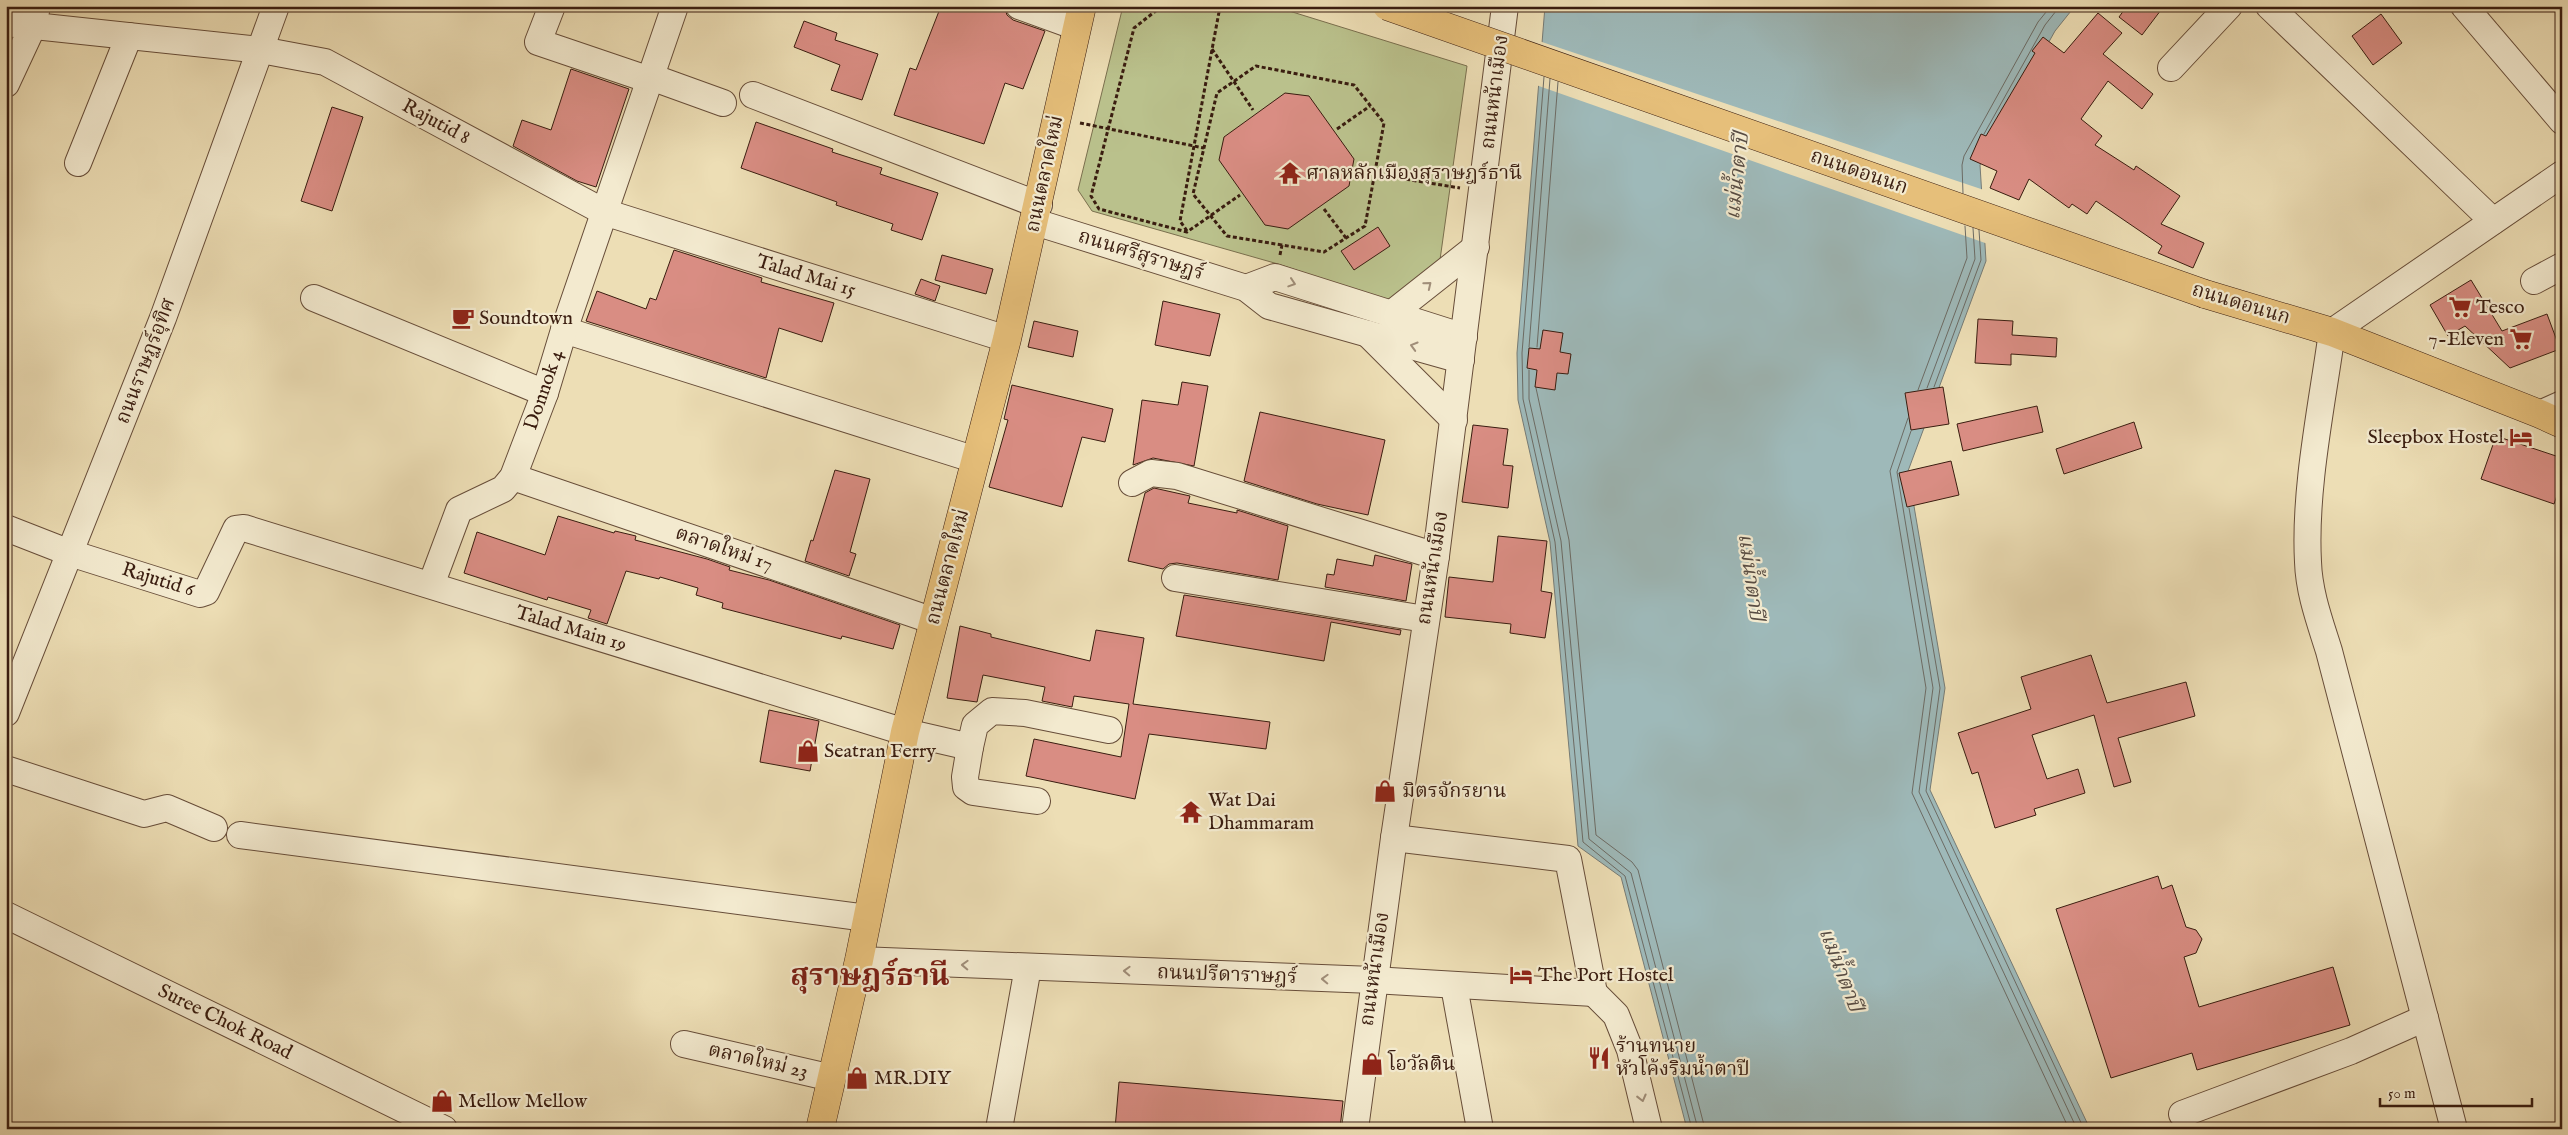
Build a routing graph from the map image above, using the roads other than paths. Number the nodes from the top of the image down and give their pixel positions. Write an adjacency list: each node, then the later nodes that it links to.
1 (276, 6): 14 (street, ถนนราษฏร์อุทิศ)
2 (552, 6): 16 (street)
3 (675, 6): 16 (street, Donnok 4)
4 (1019, 6): 11 (street)
5 (1387, 6): 33 (main road, ถนนดอนนก, bridge)
6 (1505, 6): 26 (street, ถนนหน้าเมือง)
7 (2229, 6): 15 (street)
8 (2269, 6): 25 (street)
9 (2464, 6): 20 (street)
10 (35, 16): 12 (street, Rajutid 8); 13 (street, Rajutid 8); 17 (street)
11 (1080, 17): 24 (main road, ถนนตลาดใหม่)
12 (6, 24)
13 (129, 36): 14 (street, Rajutid 8); 21 (street)
14 (260, 50): 23 (street, Rajutid 8); 45 (street, ถนนราษฏร์อุทิศ)
15 (2171, 68)
16 (650, 79): 19 (street); 23 (street, Donnok 4)
17 (6, 84)
18 (752, 96): 24 (street, ถนนศรีสุราษฎร์)
19 (723, 103)
20 (2562, 121)
21 (78, 163)
22 (2562, 174): 25 (street)
23 (604, 212): 32 (street, Donnok 4); 35 (street, Talad Mai 15)
24 (1037, 213): 29 (street, ถนนศรีสุราษฎร์); 35 (main road, ถนนตลาดใหม่)
25 (2493, 222): 33 (street)
26 (1476, 247): 31 (street, one-way to 26); 36 (street, ถนนหน้าเมือง)
27 (2562, 266): 28 (street)
28 (2534, 281)
29 (1246, 288): 31 (street, one-way to 31); 34 (street, ถนนศรีสุราษฎร์)
30 (314, 298): 37 (street)
31 (1390, 315): 36 (street)
32 (564, 330): 37 (street, Donnok 4); 40 (street)
33 (2332, 332): 38 (main road, ถนนดอนนก); 67 (street)
34 (1368, 333): 36 (street, ถนนศรีสุราษฎร์, one-way to 34); 39 (street)
35 (1007, 339): 40 (main road, ถนนตลาดใหม่)
36 (1463, 348): 39 (street, ถนนหน้าเมือง)
37 (545, 392): 41 (street, Donnok 4)
38 (2554, 414)
39 (1454, 420): 46 (street, ถนนหน้าเมือง)
40 (976, 460): 50 (main road, ถนนตลาดใหม่)
41 (513, 477): 48 (street, Donnok 4); 50 (street, ตลาดใหม่ 17)
42 (1132, 483): 46 (street)
43 (6, 528): 45 (street, Rajutid 6)
44 (236, 528): 45 (street, Rajutid 6); 48 (street, Talad Main 19)
45 (70, 552): 51 (street, ถนนราษฏร์อุทิศ)
46 (1436, 556): 49 (street, ถนนหน้าเมือง)
47 (1175, 578): 49 (street)
48 (431, 585): 53 (street, Talad Main 19)
49 (1425, 619): 59 (street, ถนนหน้าเมือง)
50 (934, 620): 53 (main road, ถนนตลาดใหม่)
51 (6, 713)
52 (1109, 730): 54 (street)
53 (905, 732): 54 (street, Talad Main 19); 61 (main road, ถนนตลาดใหม่)
54 (970, 747): 56 (street)
55 (6, 769): 57 (street)
56 (1037, 801)
57 (214, 828)
58 (240, 835): 61 (street)
59 (1394, 838): 64 (street, ถนนหน้าเมือง); 66 (street)
60 (6, 915): 71 (street, Suree Chok Road)
61 (867, 918): 62 (main road, ถนนตลาดใหม่)
62 (859, 960): 63 (street, ถนนปรีดาราษฎร์, one-way to 62); 69 (main road, ถนนตลาดใหม่)
63 (1028, 967): 64 (street, ถนนปรีดาราษฎร์, one-way to 63); 73 (street)
64 (1373, 980): 65 (street, ถนนปรีดาราษฎร์); 74 (street, ถนนหน้าเมือง)
65 (1454, 986): 66 (street, ถนนปรีดาราษฎร์); 75 (street)
66 (1594, 993): 76 (street, one-way to 76)
67 (2425, 1018): 70 (street); 77 (street)
68 (684, 1044): 69 (street, ตลาดใหม่ 23)
69 (832, 1078): 72 (main road, ถนนตลาดใหม่)
70 (2182, 1114)
71 (444, 1129)
72 (820, 1129)
73 (999, 1129)
74 (1355, 1129)
75 (1480, 1129)
76 (1649, 1129)
77 (2454, 1129)

